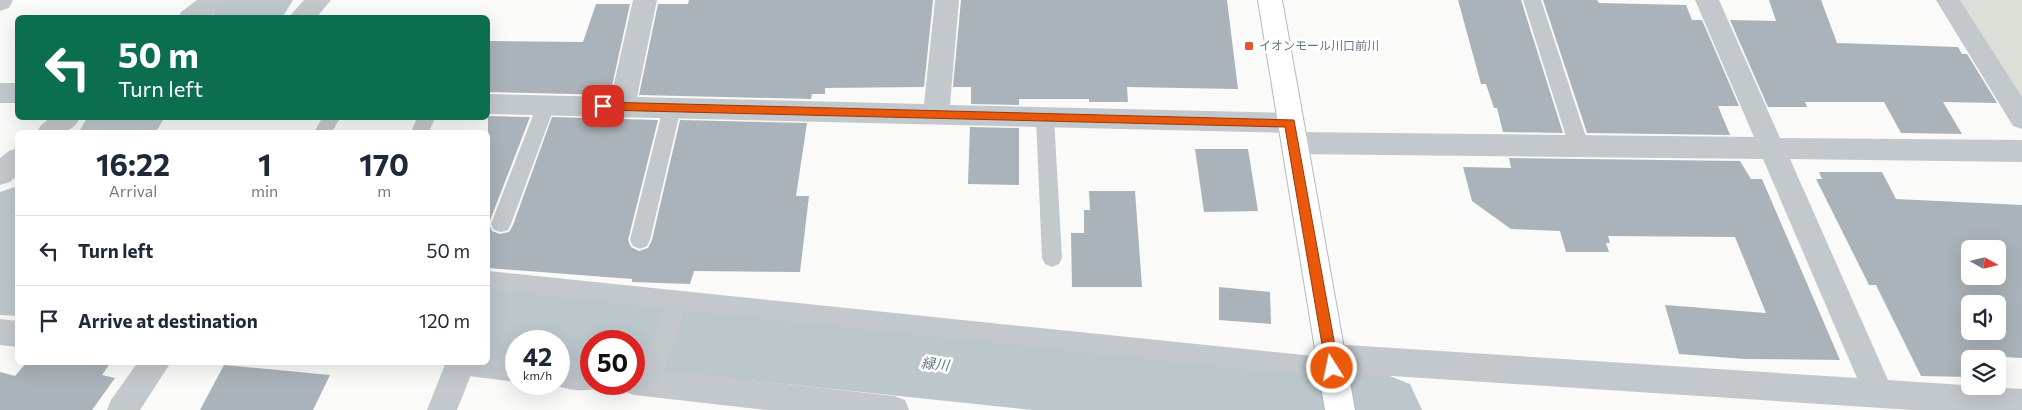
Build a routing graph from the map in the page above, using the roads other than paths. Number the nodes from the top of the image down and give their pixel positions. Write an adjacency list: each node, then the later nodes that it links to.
1 (214, 0): 9 (street)
2 (319, 0): 10 (street)
3 (645, 0): 15 (street)
4 (947, 0): 17 (street)
5 (1270, 0): 22 (main road)
6 (1532, 0): 23 (lane)
7 (1707, 0): 24 (street)
8 (1948, 0): 20 (street)
9 (194, 15)
10 (303, 15)
11 (0, 93): 12 (street)
12 (15, 93)
13 (490, 104): 14 (street)
14 (546, 105): 15 (street); 28 (lane)
15 (622, 106): 16 (street)
16 (672, 108): 17 (street); 29 (lane)
17 (936, 115): 18 (street)
18 (1045, 118): 22 (street); 30 (lane)
19 (65, 120): 21 (street)
20 (2022, 120)
21 (52, 130)
22 (1292, 133): 23 (street); 39 (main road)
23 (1579, 146): 24 (street)
24 (1772, 148): 25 (street); 42 (street)
25 (2022, 151)
26 (15, 162): 27 (street)
27 (0, 174)
28 (501, 224)
29 (640, 240)
30 (1052, 258)
31 (490, 280): 32 (lane)
32 (677, 300): 39 (lane); 40 (lane)
33 (0, 332): 34 (street)
34 (15, 334)
35 (154, 365): 44 (street)
36 (460, 365): 45 (street)
37 (490, 365): 38 (street)
38 (505, 367)
39 (1332, 367): 42 (street); 47 (main road)
40 (645, 375)
41 (645, 382): 46 (street)
42 (1879, 394): 43 (street)
43 (2022, 403)
44 (122, 410)
45 (442, 410)
46 (894, 410)
47 (1340, 410)

